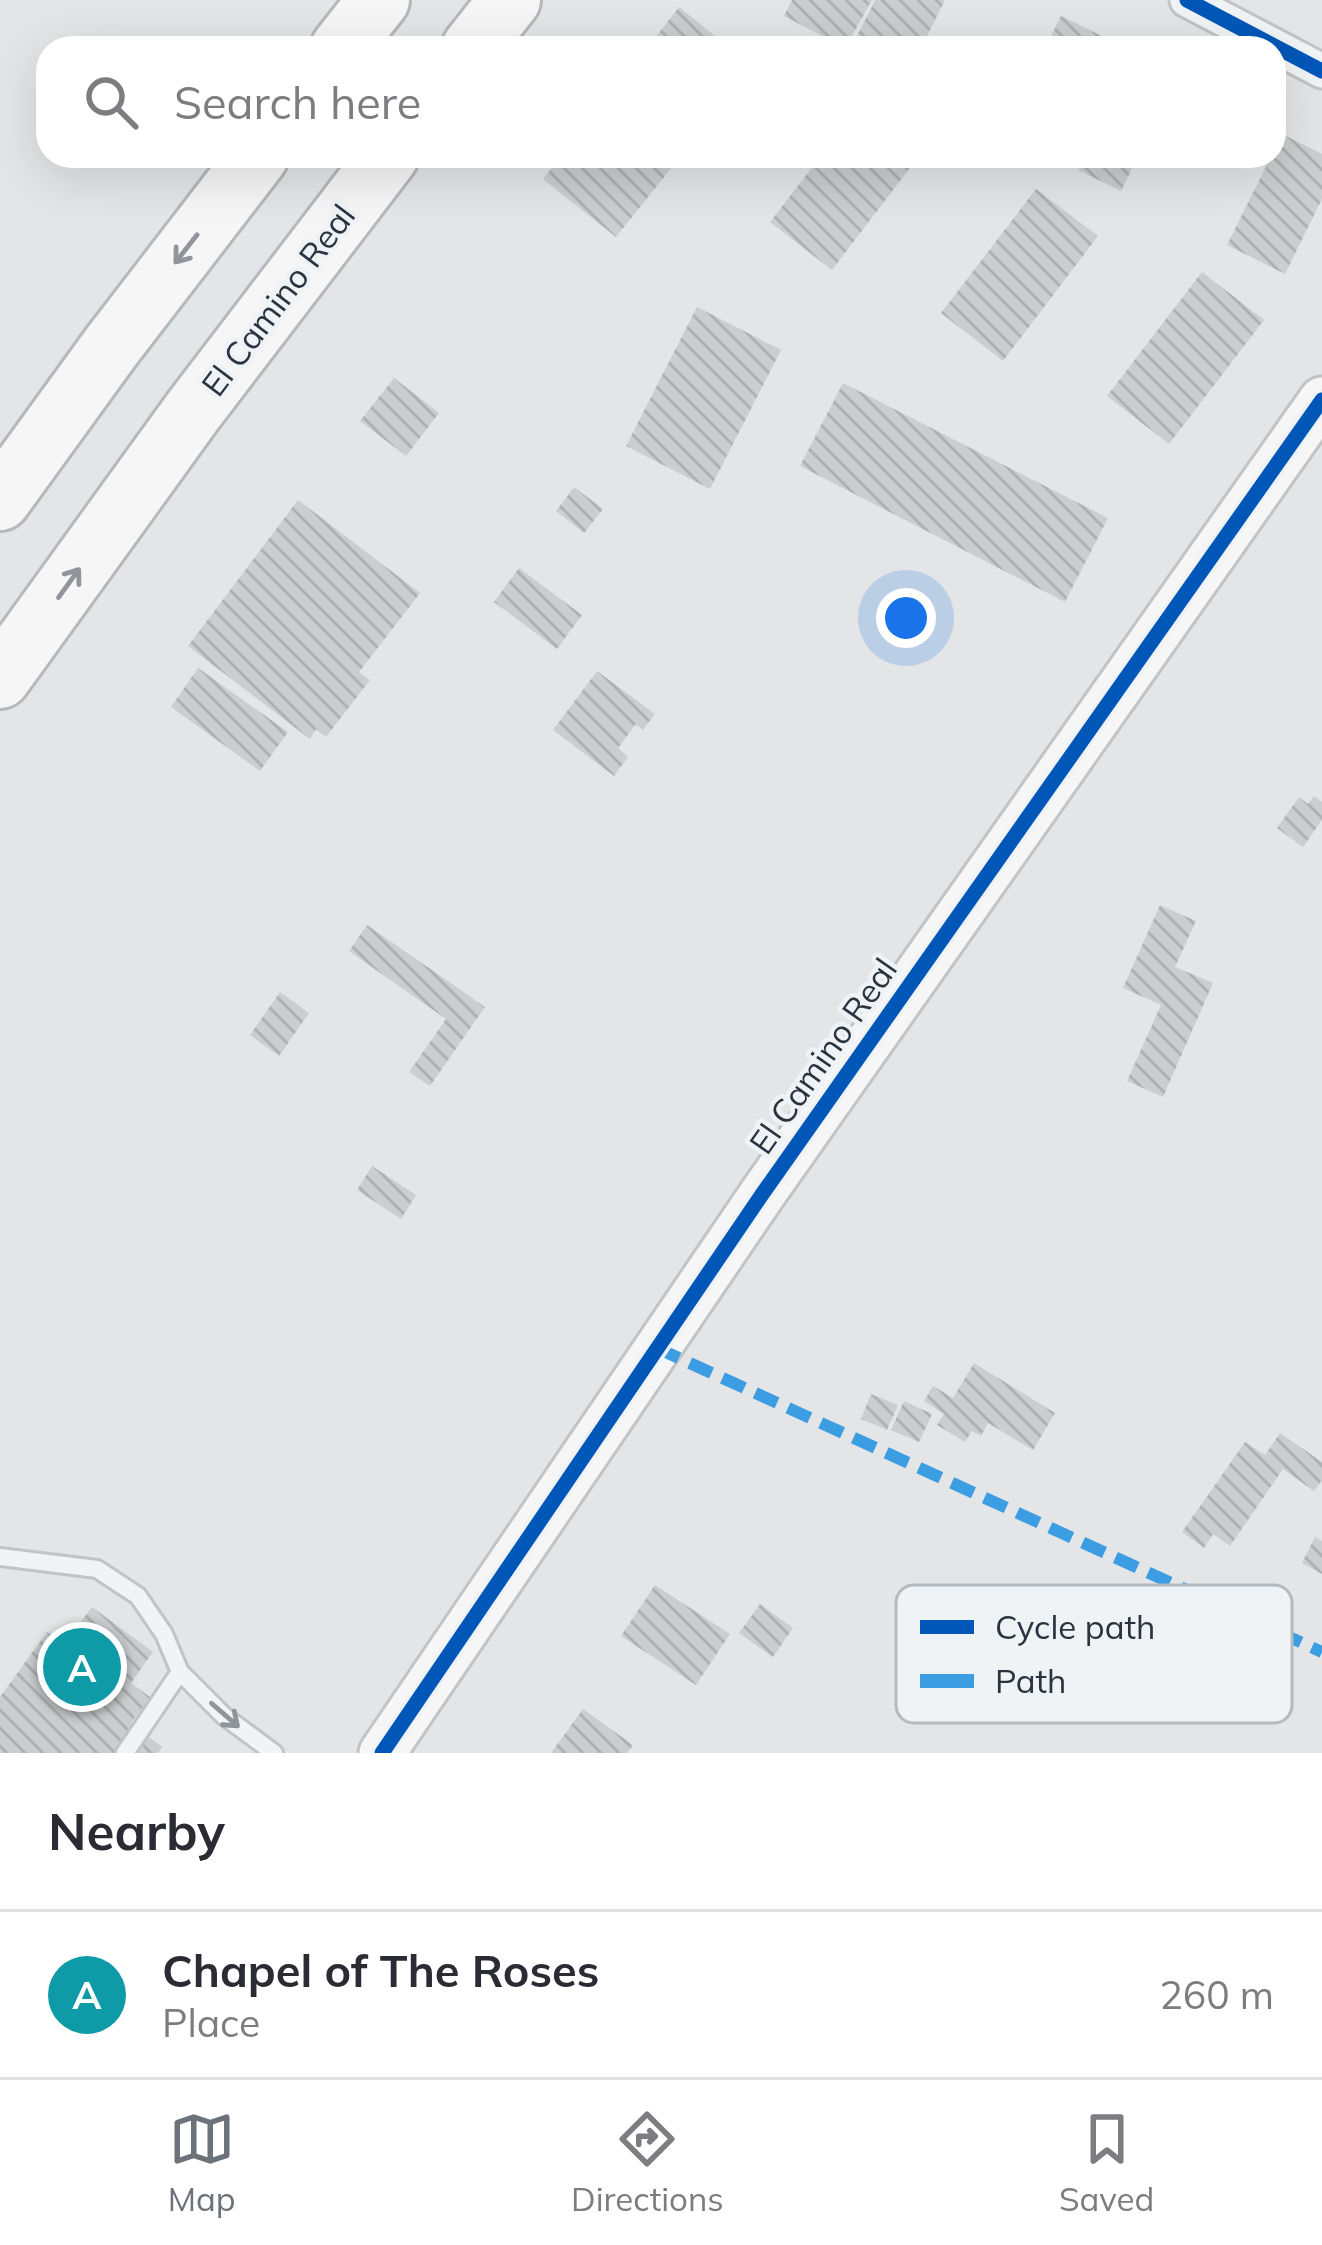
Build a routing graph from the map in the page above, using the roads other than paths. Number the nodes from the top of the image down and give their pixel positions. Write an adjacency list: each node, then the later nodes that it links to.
1 (379, 0): 4 (highway)
2 (510, 0): 5 (highway)
3 (1186, 0): 6 (street)
4 (350, 36)
5 (482, 36)
6 (1255, 36)
7 (1286, 52): 8 (street)
8 (1322, 71)
9 (249, 168): 12 (highway, one-way to 12)
10 (379, 168): 13 (highway, El Camino Real, one-way to 10)
11 (1322, 400): 18 (main road, El Camino Real)
12 (0, 500)
13 (0, 678)
14 (0, 1557): 15 (lane)
15 (180, 1672): 16 (lane); 17 (lane, one-way to 17)
16 (125, 1753)
17 (274, 1753)
18 (382, 1753)

